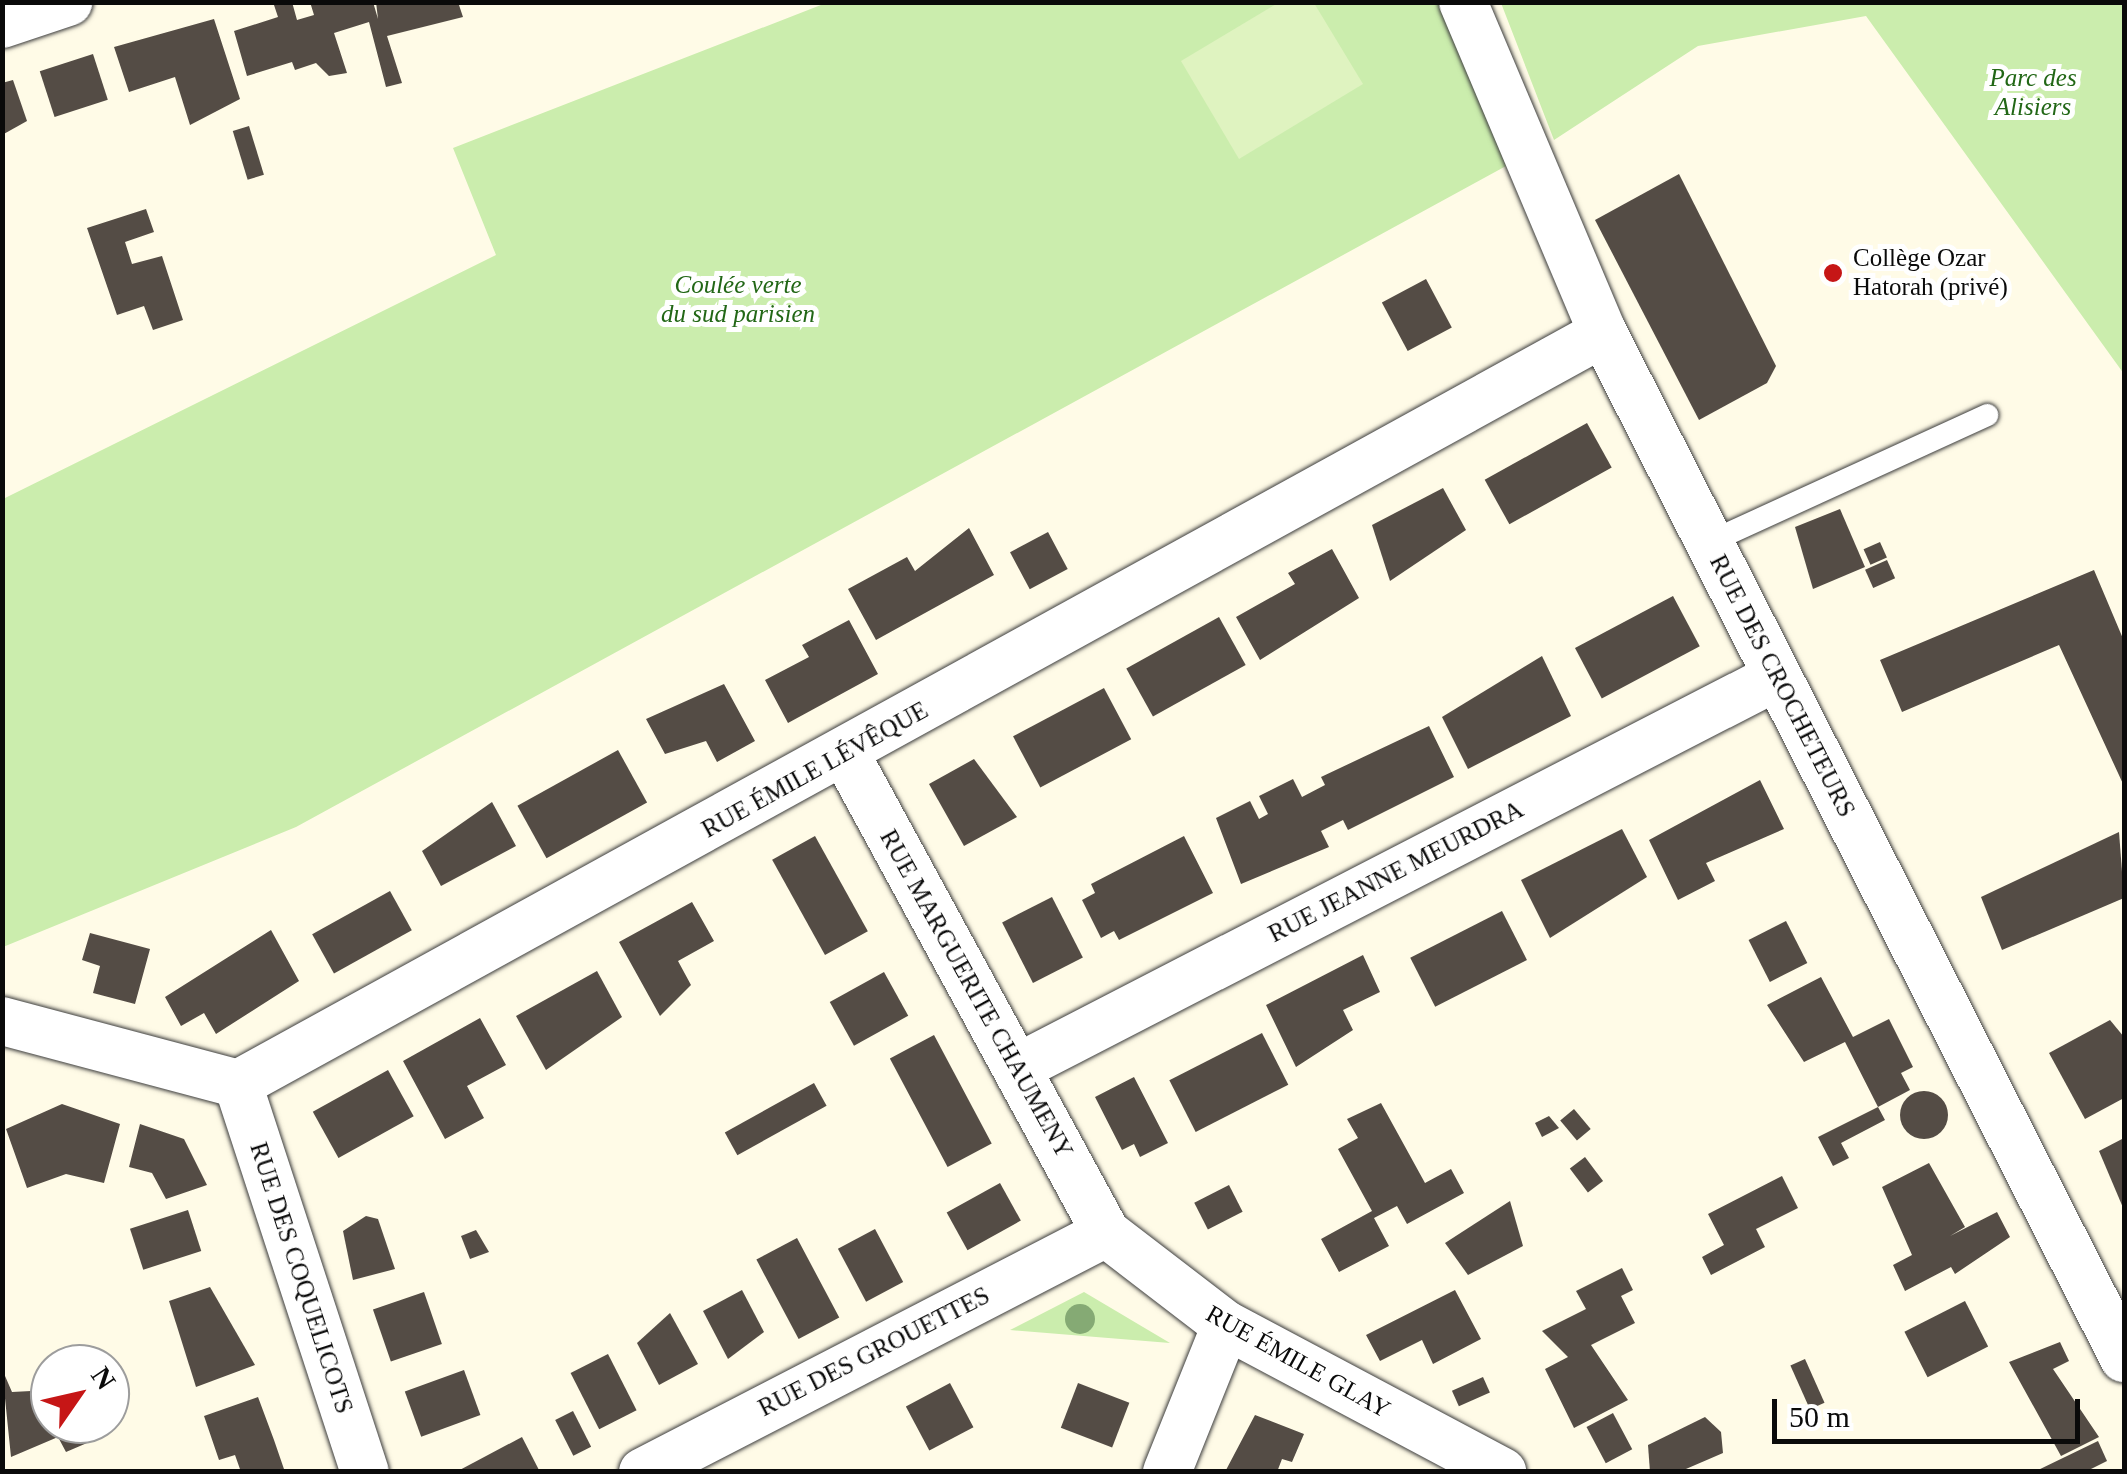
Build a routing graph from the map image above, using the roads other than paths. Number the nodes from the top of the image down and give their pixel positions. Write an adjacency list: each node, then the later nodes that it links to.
1 (68, 2): 3 (street)
2 (1464, 2): 4 (street, RUE DES CROCHETEURS)
3 (2, 24)
4 (1603, 333): 6 (street, RUE DES CROCHETEURS); 8 (street, RUE ÉMILE LÉVÊQUE)
5 (1987, 414): 6 (lane)
6 (1710, 542): 7 (street, RUE DES CROCHETEURS)
7 (1776, 677): 10 (street, RUE JEANNE MEURDRA); 14 (street, RUE DES CROCHETEURS)
8 (846, 755): 10 (street, RUE MARGUERITE CHAUMENY); 11 (street, RUE ÉMILE LÉVÊQUE)
9 (2, 1021): 11 (street)
10 (1017, 1068): 12 (street, RUE MARGUERITE CHAUMENY)
11 (238, 1084): 15 (street, RUE DES COQUELICOTS)
12 (1106, 1233): 13 (street, RUE ÉMILE GLAY); 16 (street, RUE DES GROUETTES)
13 (1226, 1325): 17 (street); 18 (street, RUE ÉMILE GLAY)
14 (2124, 1358)
15 (365, 1472)
16 (643, 1472)
17 (1167, 1472)
18 (1502, 1472)

